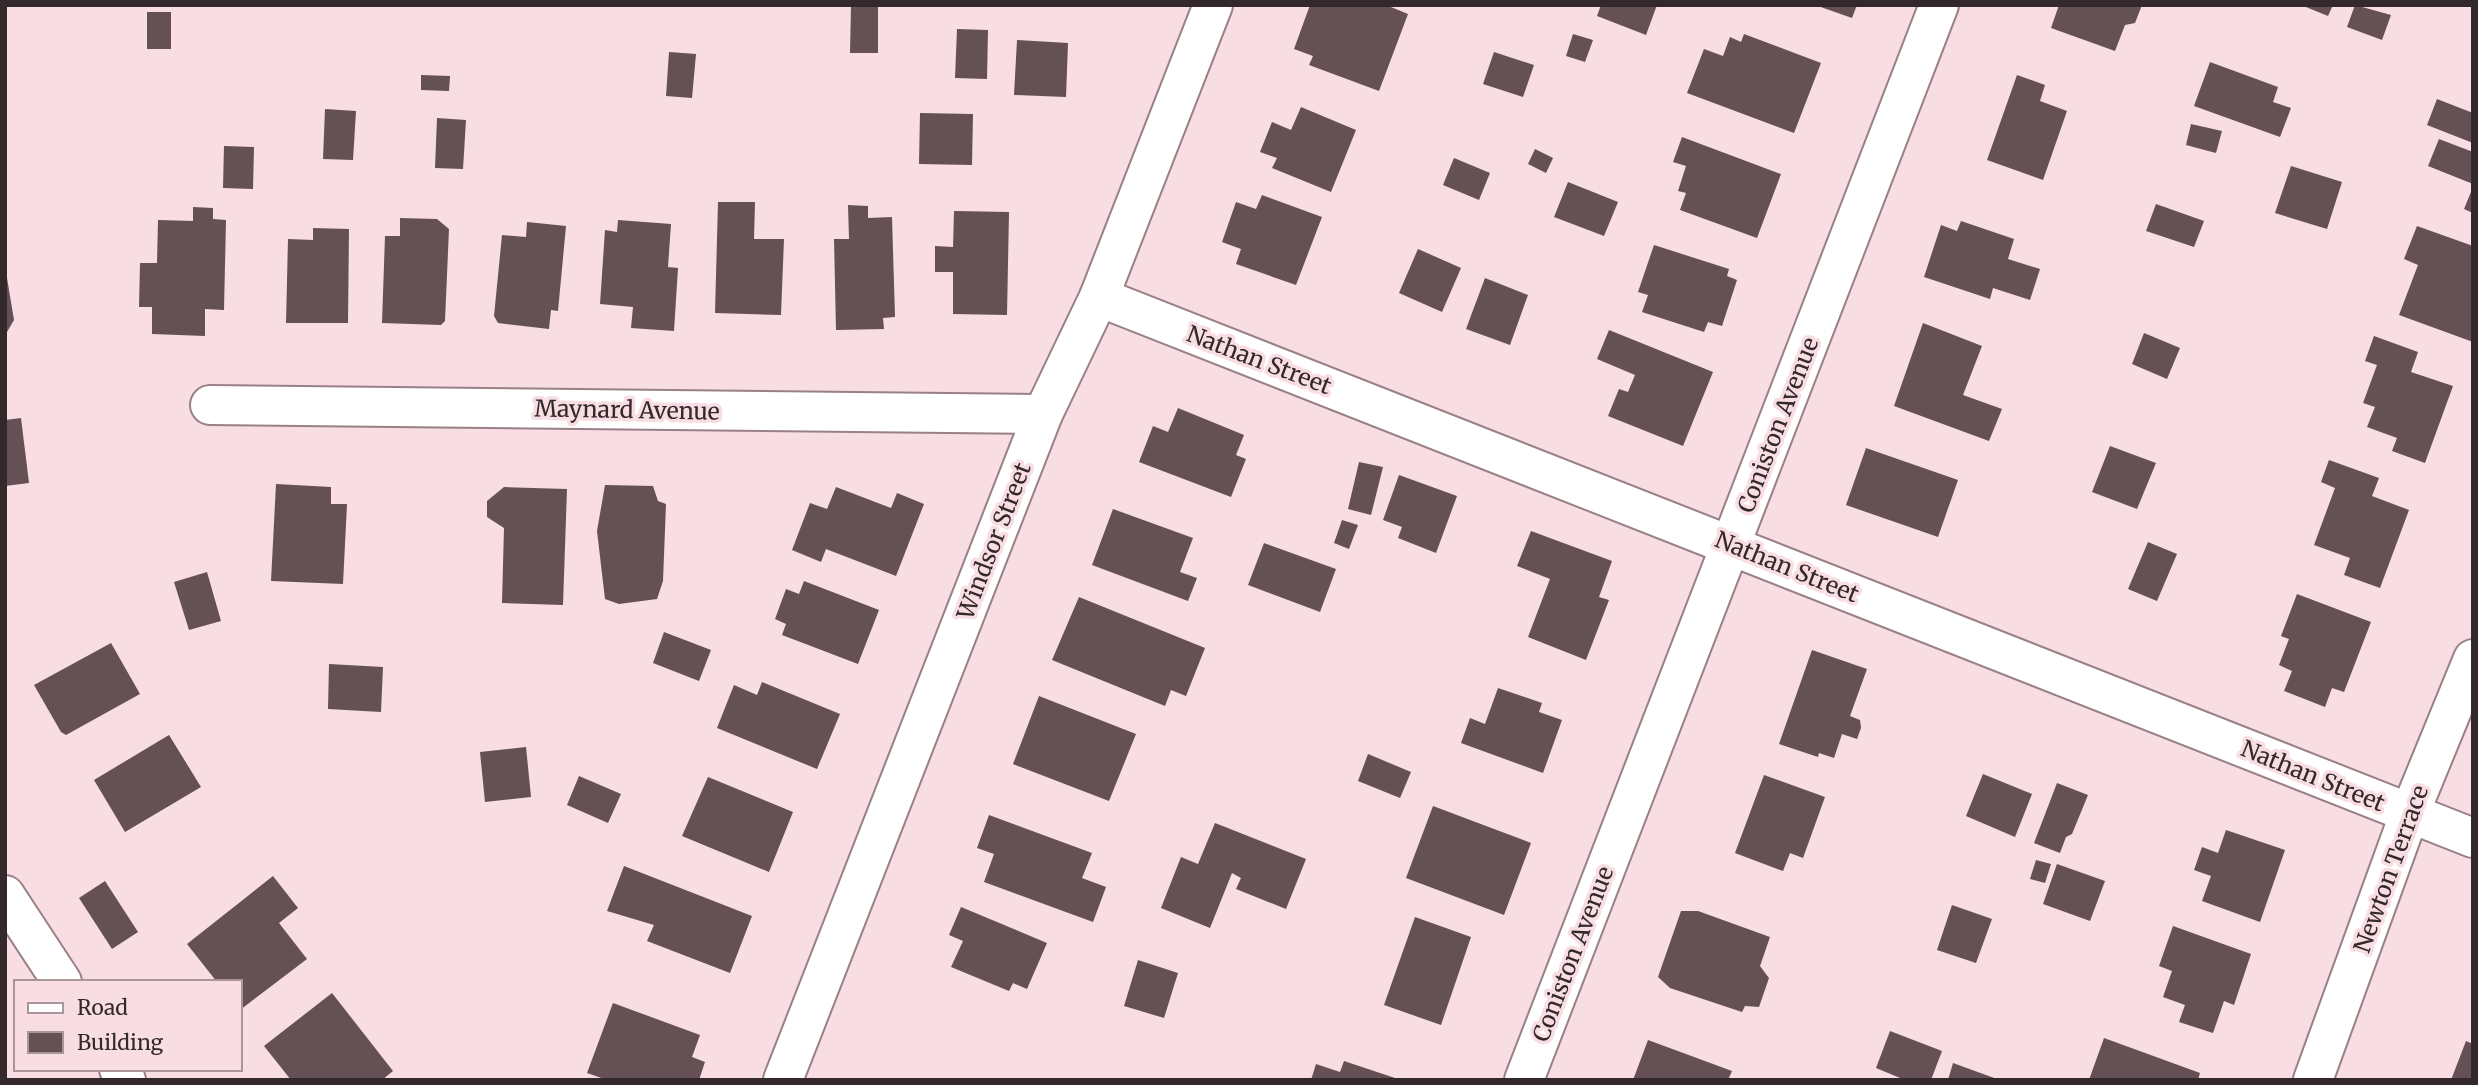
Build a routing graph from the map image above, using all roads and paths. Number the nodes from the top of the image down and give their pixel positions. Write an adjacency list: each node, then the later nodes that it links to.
1 (1213, 5): 3 (street, Windsor Street)
2 (1939, 5): 6 (street, Coniston Avenue)
3 (1099, 298): 5 (street, Windsor Street); 6 (street, Nathan Street)
4 (210, 405): 5 (street, Maynard Avenue)
5 (1043, 414): 12 (street, Windsor Street)
6 (1732, 545): 8 (street, Nathan Street); 13 (street, Coniston Avenue)
7 (2473, 659): 8 (street, Newton Terrace)
8 (2409, 815): 9 (street, Nathan Street); 14 (street, Newton Terrace)
9 (2473, 838)
10 (5, 895): 11 (street)
11 (61, 980)
12 (783, 1080)
13 (1524, 1080)
14 (2313, 1080)

